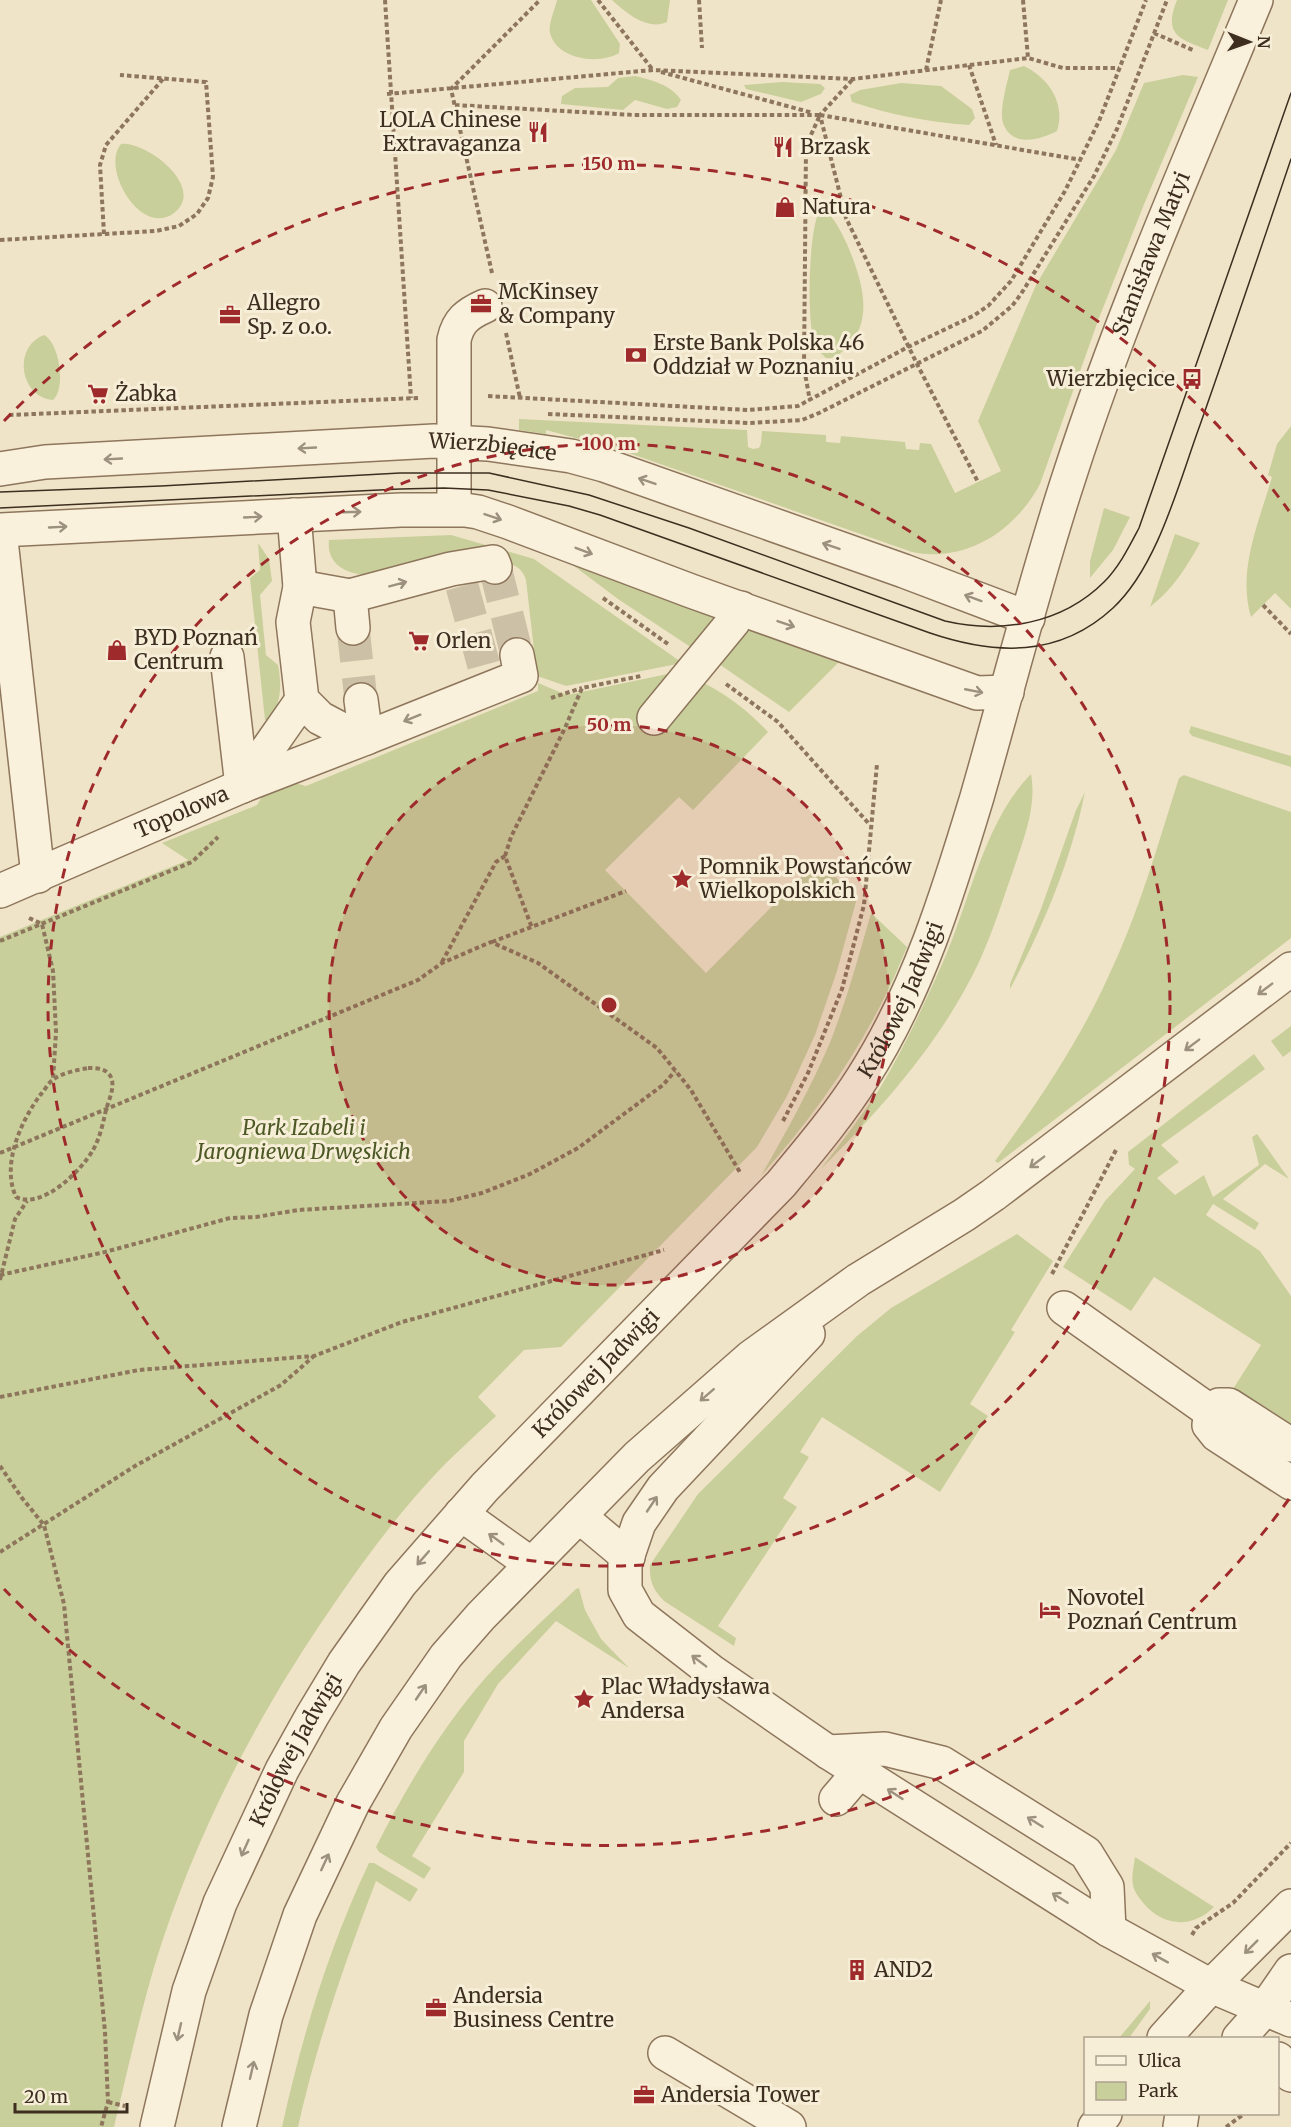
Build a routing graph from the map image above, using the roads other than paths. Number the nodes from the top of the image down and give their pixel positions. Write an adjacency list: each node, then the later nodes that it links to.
1 (1256, 0): 11 (street, Stanisława Matyi)
2 (495, 318): 3 (street)
3 (456, 442): 4 (street, Wierzbięcice, one-way to 4); 5 (street); 11 (street, Wierzbięcice, one-way to 3)
4 (0, 469)
5 (454, 509): 6 (street, one-way to 5); 10 (street, one-way to 10)
6 (294, 514): 7 (street, one-way to 6); 9 (street)
7 (0, 530): 20 (street)
8 (495, 567): 9 (street, one-way to 8)
9 (300, 587): 15 (street)
10 (741, 608): 14 (street, one-way to 14); 17 (street)
11 (1028, 618): 14 (street, Królowej Jadwigi)
12 (517, 656): 18 (street, Topolowa, one-way to 18)
13 (227, 657): 19 (street)
14 (1007, 692): 28 (street, Królowej Jadwigi)
15 (302, 700): 18 (street); 19 (street)
16 (361, 700): 18 (street)
17 (654, 718)
18 (366, 738): 19 (street, Topolowa)
19 (243, 786): 20 (street, Topolowa)
20 (38, 876): 21 (street, Topolowa)
21 (0, 891)
22 (1291, 969): 23 (street, one-way to 23)
23 (858, 1280): 29 (street, one-way to 29); 30 (street, one-way to 23)
24 (1064, 1308): 25 (street)
25 (1211, 1412): 26 (street); 27 (street)
26 (1291, 1445)
27 (1291, 1483)
28 (461, 1514): 31 (street, one-way to 28); 46 (street, Królowej Jadwigi, one-way to 46)
29 (579, 1516): 30 (street); 31 (street)
30 (628, 1557): 32 (street, one-way to 30)
31 (531, 1564): 47 (street, one-way to 31)
32 (828, 1752): 33 (street); 36 (street, one-way to 32)
33 (860, 1771): 34 (street); 36 (street, one-way to 33)
34 (836, 1799)
35 (1291, 1906): 38 (street, one-way to 38)
36 (1109, 1930): 38 (street, one-way to 36)
37 (1291, 1971): 39 (street)
38 (1211, 1986): 39 (street); 40 (street)
39 (1274, 2023): 41 (street)
40 (1165, 2037)
41 (1241, 2037)
42 (665, 2053): 48 (street)
43 (1279, 2060): 44 (street)
44 (1291, 2075)
45 (1104, 2115): 49 (street)
46 (158, 2127)
47 (239, 2127)
48 (789, 2127)
49 (1095, 2127)

